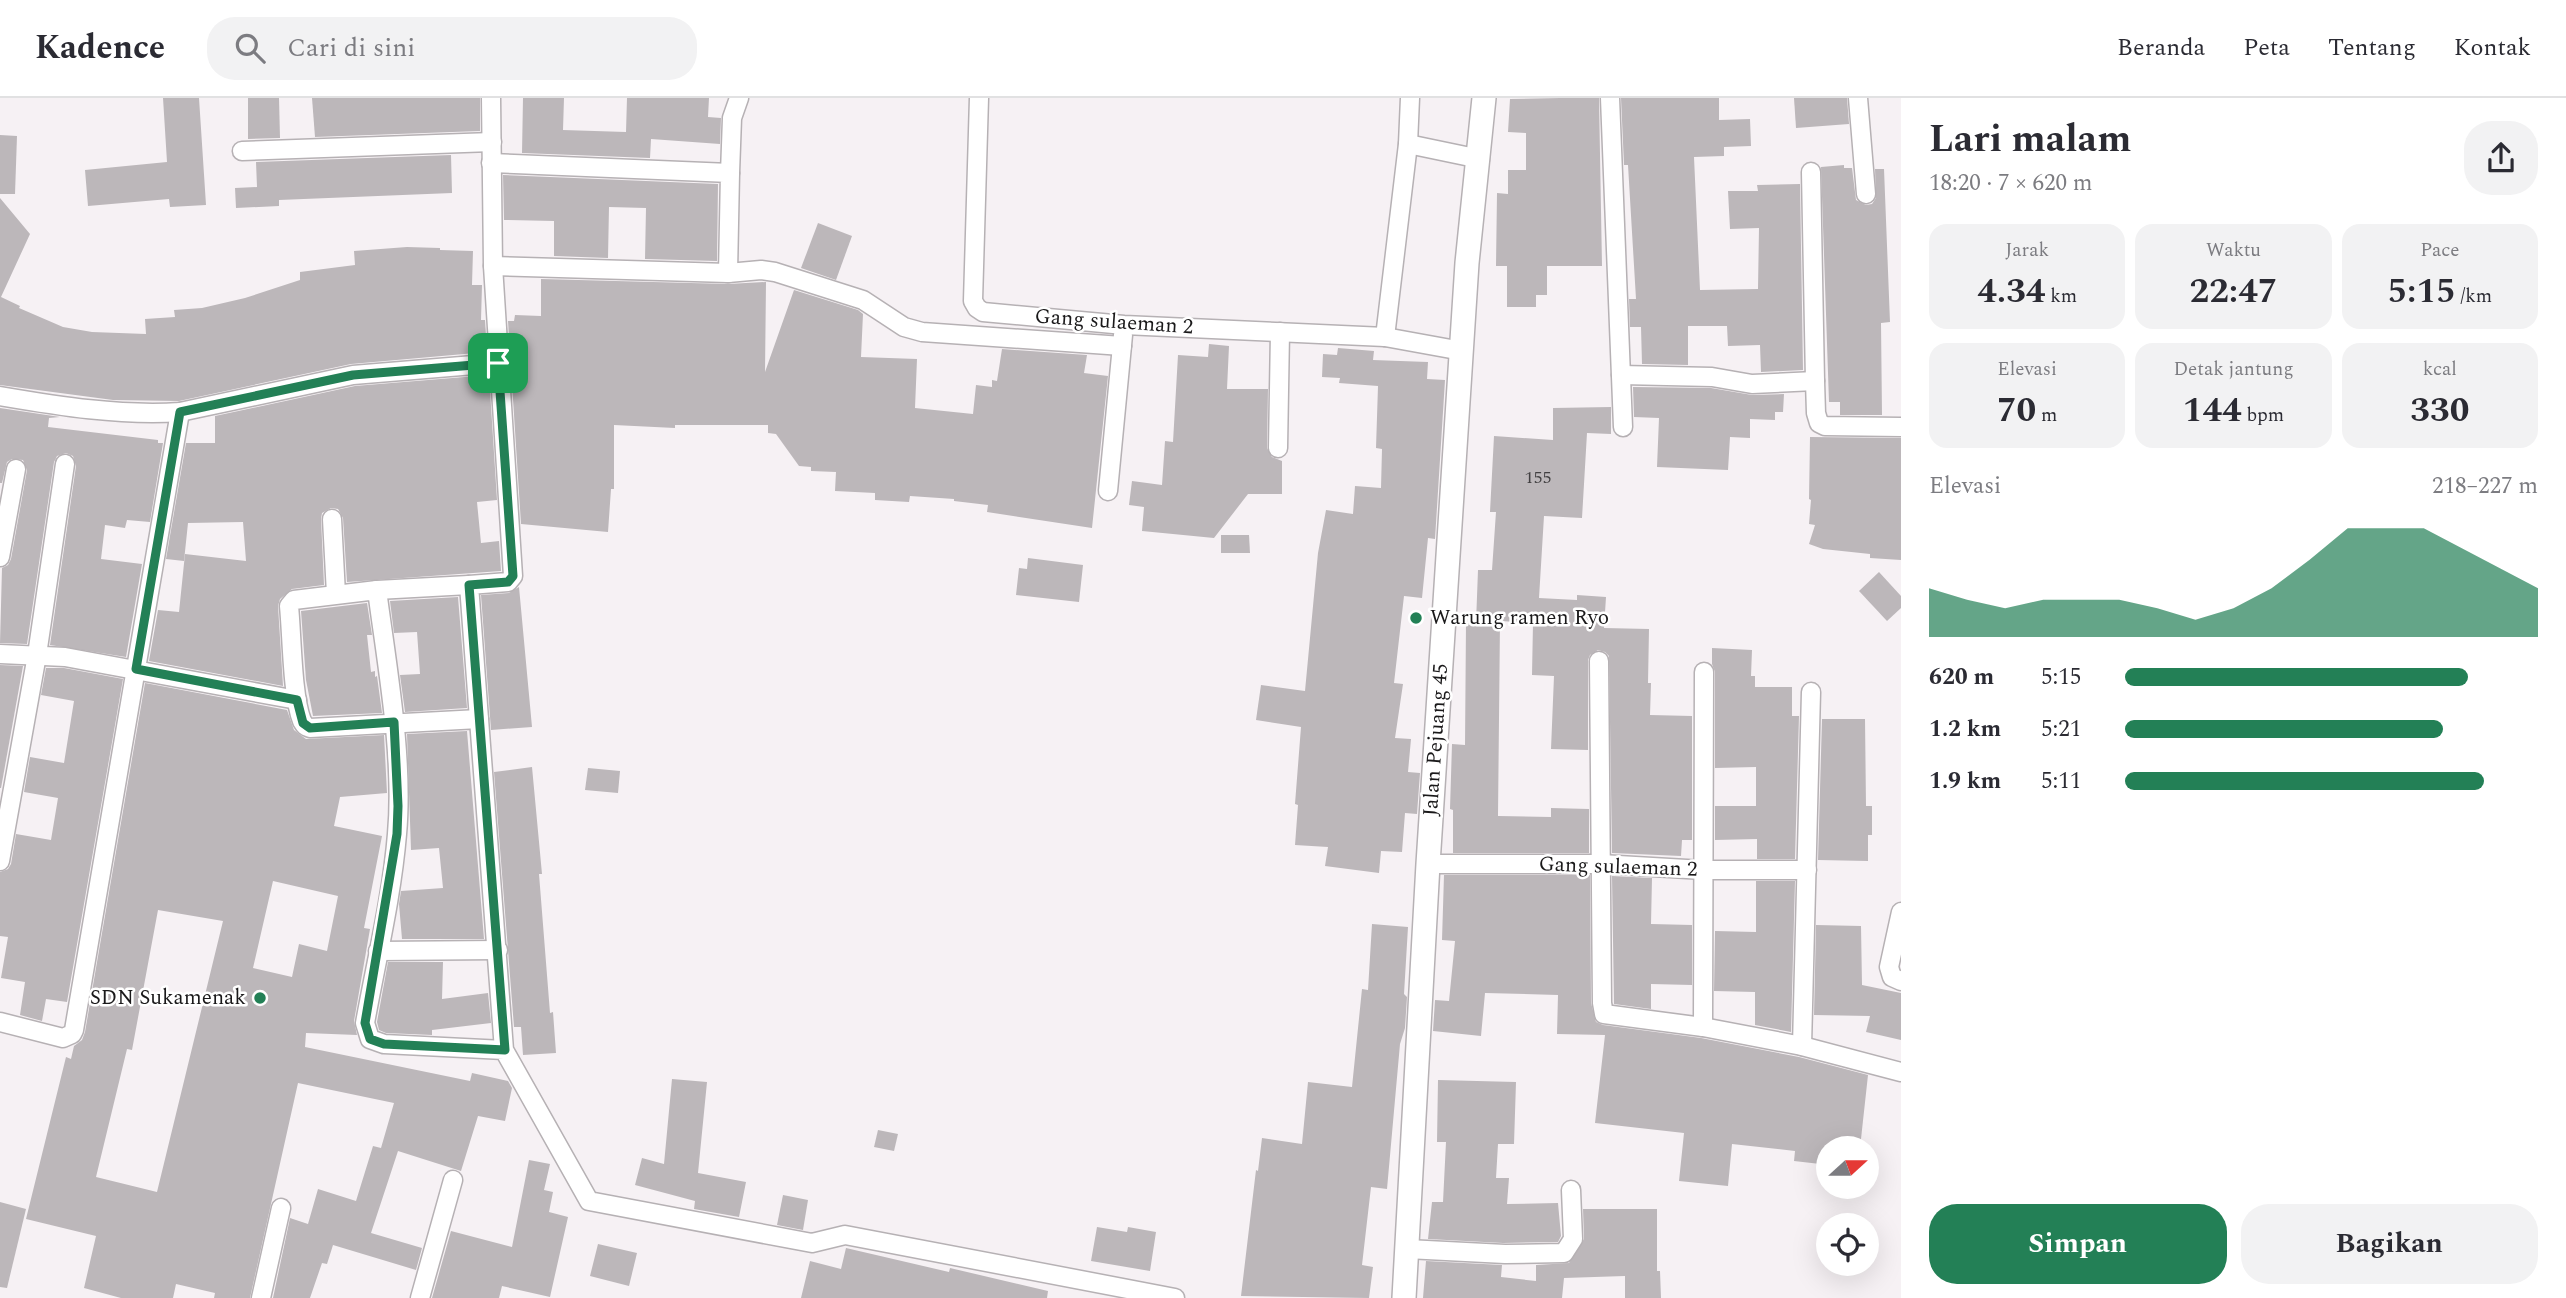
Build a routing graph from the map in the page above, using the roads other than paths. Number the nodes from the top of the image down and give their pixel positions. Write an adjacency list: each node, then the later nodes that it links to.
1 (491, 98): 8 (street)
2 (739, 98): 14 (street)
3 (979, 98): 18 (street, Gang sulaeman 2)
4 (1410, 98): 9 (street)
5 (1485, 98): 11 (street, Jalan Pejuang 45)
6 (1610, 98): 24 (street)
7 (1858, 98): 15 (street)
8 (492, 142): 10 (street); 12 (street)
9 (1408, 144): 11 (street); 20 (street)
10 (242, 151)
11 (1479, 159): 22 (street, Jalan Pejuang 45)
12 (491, 163): 14 (street); 16 (street)
13 (1811, 172): 25 (street)
14 (730, 173): 17 (street)
15 (1866, 194)
16 (493, 266): 17 (street); 23 (street)
17 (727, 273): 21 (street)
18 (1124, 325): 19 (street, Gang sulaeman 2); 21 (street)
19 (1280, 332): 20 (street, Gang sulaeman 2); 30 (street)
20 (1385, 337): 22 (street, Gang sulaeman 2)
21 (1122, 346): 33 (street)
22 (1462, 351): 49 (street, Jalan Pejuang 45)
23 (498, 363): 27 (street); 36 (street)
24 (1621, 375): 25 (street); 28 (street)
25 (1815, 381): 29 (street)
26 (0, 396): 27 (street)
27 (180, 412): 42 (street)
28 (1623, 427)
29 (1901, 427)
30 (1279, 448)
31 (65, 464): 40 (street)
32 (16, 469): 35 (street)
33 (1108, 491)
34 (332, 519): 38 (street)
35 (0, 557)
36 (469, 585): 37 (street); 46 (street)
37 (377, 590): 38 (street); 47 (street)
38 (336, 594): 45 (street)
39 (0, 654): 40 (street)
40 (37, 655): 42 (street); 48 (street)
41 (1599, 661): 50 (street)
42 (136, 669): 45 (street); 57 (street)
43 (1704, 672): 51 (street)
44 (1811, 692): 52 (street)
45 (297, 700): 47 (street)
46 (480, 719): 47 (street); 54 (street)
47 (394, 722): 55 (street)
48 (0, 861)
49 (1428, 864): 50 (street, Gang sulaeman 2); 65 (street, Jalan Pejuang 45)
50 (1601, 864): 51 (street, Gang sulaeman 2); 58 (street)
51 (1704, 870): 52 (street, Gang sulaeman 2); 58 (street)
52 (1807, 870): 59 (street)
53 (1901, 912): 56 (street)
54 (498, 950): 55 (street); 60 (street)
55 (378, 951): 60 (street)
56 (1901, 981)
57 (0, 1022)
58 (1703, 1027): 59 (street)
59 (1802, 1046): 61 (street)
60 (505, 1050): 68 (street)
61 (1901, 1072)
62 (453, 1180): 67 (street)
63 (1572, 1190): 65 (street)
64 (281, 1208): 66 (street)
65 (1408, 1249): 69 (street, Jalan Pejuang 45)
66 (261, 1298)
67 (419, 1298)
68 (1175, 1298)
69 (1404, 1298)

